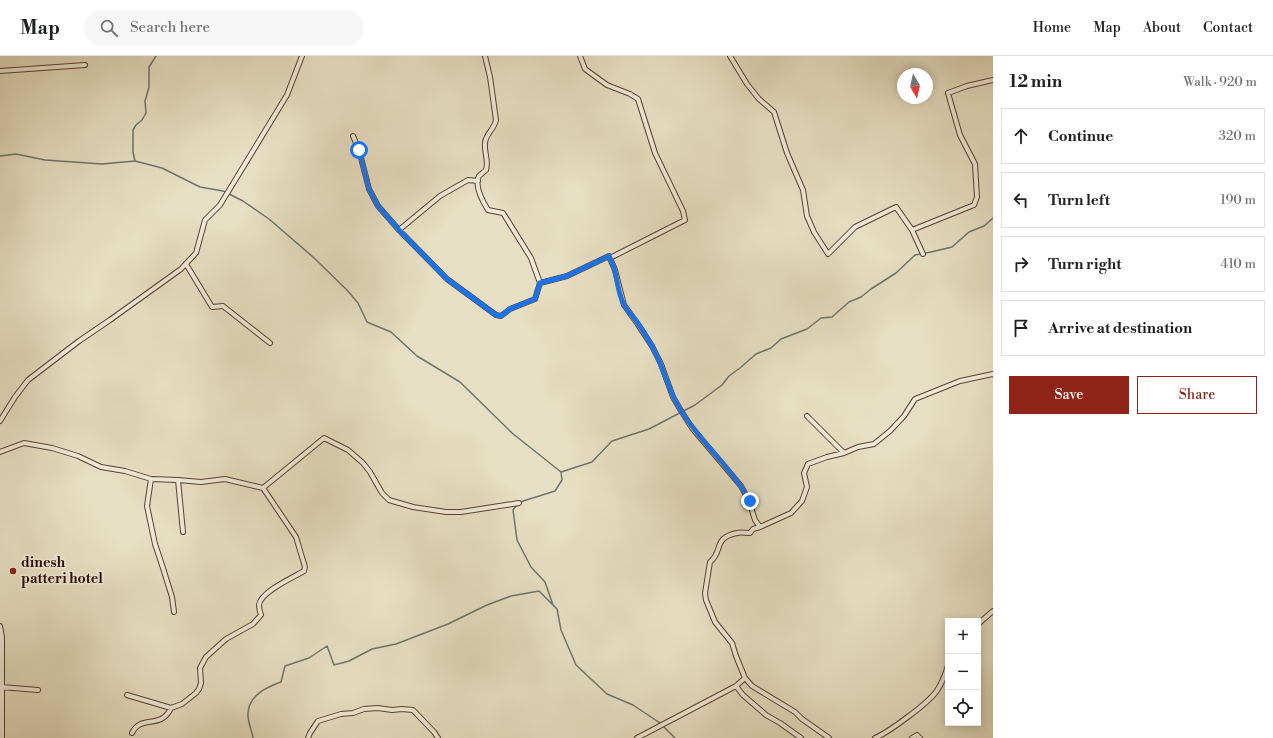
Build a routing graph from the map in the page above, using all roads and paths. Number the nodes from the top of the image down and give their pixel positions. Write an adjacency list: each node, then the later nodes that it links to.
1 (302, 56): 14 (street)
2 (485, 56): 9 (street)
3 (580, 56): 13 (street)
4 (730, 56): 11 (street)
5 (85, 64): 6 (street)
6 (0, 71)
7 (993, 80): 11 (street)
8 (353, 136): 10 (street)
9 (478, 181): 10 (street); 15 (street)
10 (399, 230): 15 (street)
11 (912, 230): 12 (street)
12 (923, 254)
13 (610, 258): 15 (street); 26 (street)
14 (186, 264): 16 (street); 19 (street)
15 (540, 283)
16 (270, 343)
17 (993, 374): 21 (street)
18 (808, 416): 21 (street)
19 (0, 421)
20 (0, 452): 22 (street)
21 (844, 453): 26 (street)
22 (151, 479): 23 (street); 29 (street)
23 (178, 480): 24 (street); 27 (street)
24 (263, 488): 25 (street); 38 (street)
25 (519, 503)
26 (760, 527): 33 (street)
27 (183, 532)
28 (993, 611): 30 (street)
29 (174, 612)
30 (981, 621)
31 (0, 626): 35 (street)
32 (945, 675): 46 (street)
33 (745, 678): 34 (street); 45 (street)
34 (736, 686): 43 (street); 44 (street)
35 (1, 687): 36 (street); 40 (street)
36 (38, 690)
37 (127, 695): 38 (street)
38 (171, 708): 39 (street)
39 (132, 733)
40 (2, 738)
41 (308, 738): 42 (street)
42 (438, 738)
43 (637, 738)
44 (801, 738)
45 (829, 738)
46 (875, 738)
47 (912, 738): 48 (street)
48 (920, 738)

